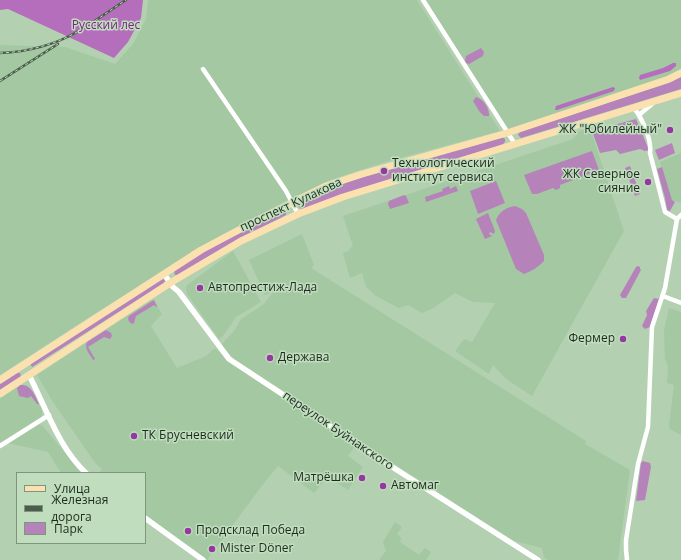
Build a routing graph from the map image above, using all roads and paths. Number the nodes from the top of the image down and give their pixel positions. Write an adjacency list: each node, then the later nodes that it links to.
1 (422, 0): 8 (street)
2 (203, 69): 10 (street)
3 (681, 73): 8 (main road, проспект Кулакова)
4 (681, 93): 5 (main road, проспект Кулакова)
5 (655, 101): 6 (main road, проспект Кулакова); 7 (street)
6 (634, 108): 7 (street); 9 (main road, проспект Кулакова)
7 (640, 114): 13 (street)
8 (507, 133): 9 (street); 10 (main road, проспект Кулакова)
9 (515, 144): 11 (main road, проспект Кулакова)
10 (293, 202): 11 (street); 14 (main road, проспект Кулакова)
11 (298, 214): 15 (main road, проспект Кулакова)
12 (681, 215): 13 (street)
13 (677, 219): 16 (street)
14 (164, 274): 15 (street, переулок Буйнакского); 18 (main road, проспект Кулакова)
15 (170, 283): 19 (main road, проспект Кулакова); 27 (street, переулок Буйнакского)
16 (662, 296): 17 (street); 28 (street)
17 (681, 303)
18 (23, 366): 19 (main road); 20 (main road, проспект Кулакова)
19 (29, 375): 21 (main road, проспект Кулакова); 22 (street)
20 (0, 380)
21 (0, 394)
22 (49, 415): 23 (street); 24 (street)
23 (0, 446)
24 (85, 472)
25 (146, 519): 26 (street)
26 (203, 560)
27 (538, 560)
28 (627, 560)

